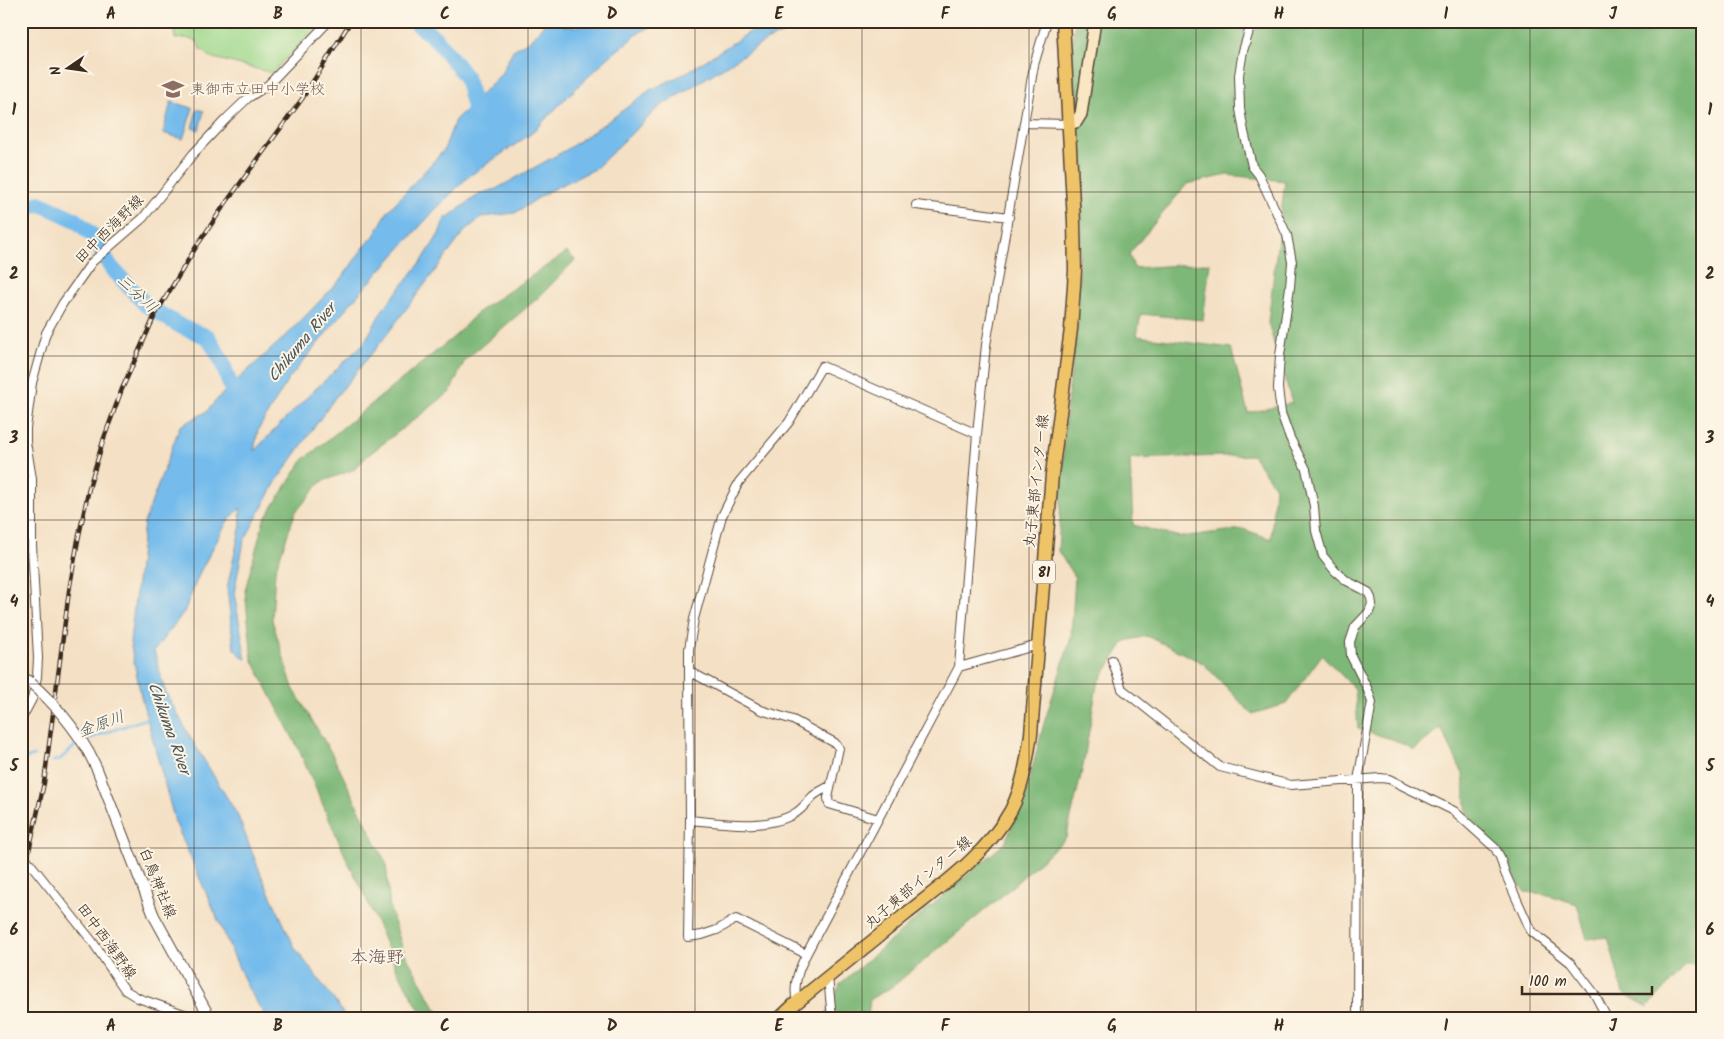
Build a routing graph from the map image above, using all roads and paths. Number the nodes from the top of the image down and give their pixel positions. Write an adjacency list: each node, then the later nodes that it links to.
1 (329, 21): 16 (street, 田中西海野線)
2 (1048, 21): 6 (street)
3 (1063, 21): 7 (main road, 丸子東部インター線 / 81)
4 (1095, 21): 7 (main road)
5 (1252, 21): 17 (street)
6 (1024, 123): 7 (street); 9 (street)
7 (1068, 124): 11 (main road, 丸子東部インター線 / 81)
8 (916, 205): 9 (street)
9 (1009, 218): 10 (street)
10 (977, 434): 13 (street); 14 (street)
11 (1038, 645): 13 (street); 25 (main road, 丸子東部インター線 / 81)
12 (1112, 660): 17 (street)
13 (959, 667): 19 (street)
14 (689, 671): 18 (street); 20 (street)
15 (21, 676): 28 (street, 白鳥神社線, bridge)
16 (21, 720)
17 (1358, 780): 31 (street); 32 (street)
18 (830, 786): 19 (street); 20 (street)
19 (878, 819): 24 (street)
20 (690, 820): 24 (street)
21 (1703, 840): 23 (street)
22 (21, 852): 27 (street, 田中西海野線)
23 (1703, 867)
24 (806, 954): 26 (street)
25 (828, 977): 26 (main road, 丸子東部インター線 / 81); 30 (street)
26 (797, 1002): 29 (main road, 丸子東部インター線 / 81)
27 (190, 1018)
28 (210, 1018)
29 (780, 1018)
30 (832, 1018)
31 (1357, 1018)
32 (1606, 1018)

